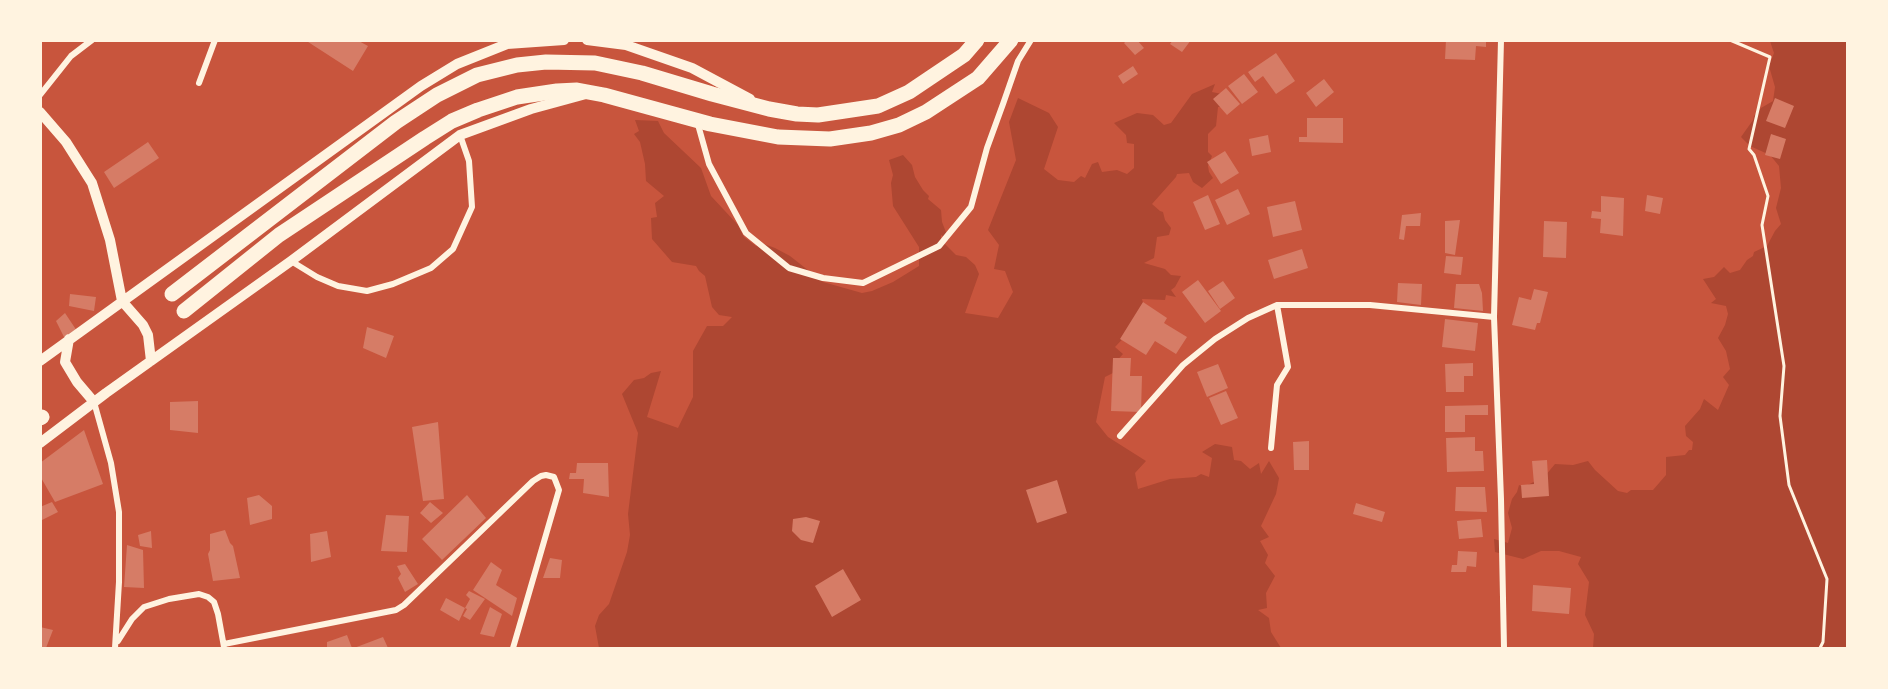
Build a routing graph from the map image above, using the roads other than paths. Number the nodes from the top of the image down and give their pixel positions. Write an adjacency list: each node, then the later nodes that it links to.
1 (92, 40): 11 (street)
2 (215, 40): 9 (street)
3 (564, 40): 18 (street)
4 (587, 40): 12 (street)
5 (977, 40): 12 (main road)
6 (1011, 40): 14 (main road)
7 (1031, 40): 14 (street)
8 (1501, 40): 21 (street)
9 (199, 83)
10 (592, 93): 14 (main road); 15 (street); 20 (main road)
11 (40, 95)
12 (769, 109): 17 (main road)
13 (40, 112): 18 (street)
14 (697, 120)
15 (459, 135): 16 (street); 16 (street)
16 (291, 261): 24 (street)
17 (172, 294)
18 (122, 301): 22 (street); 24 (street)
19 (1277, 305): 21 (street); 26 (street); 28 (street)
20 (184, 311)
21 (1494, 317): 32 (street)
22 (69, 339): 23 (street); 25 (street)
23 (40, 361)
24 (151, 361): 25 (street)
25 (94, 402): 27 (street); 29 (street)
26 (1120, 436)
27 (40, 443)
28 (1271, 448)
29 (116, 646): 30 (street)
30 (224, 646): 31 (street)
31 (513, 648)
32 (1504, 648)

